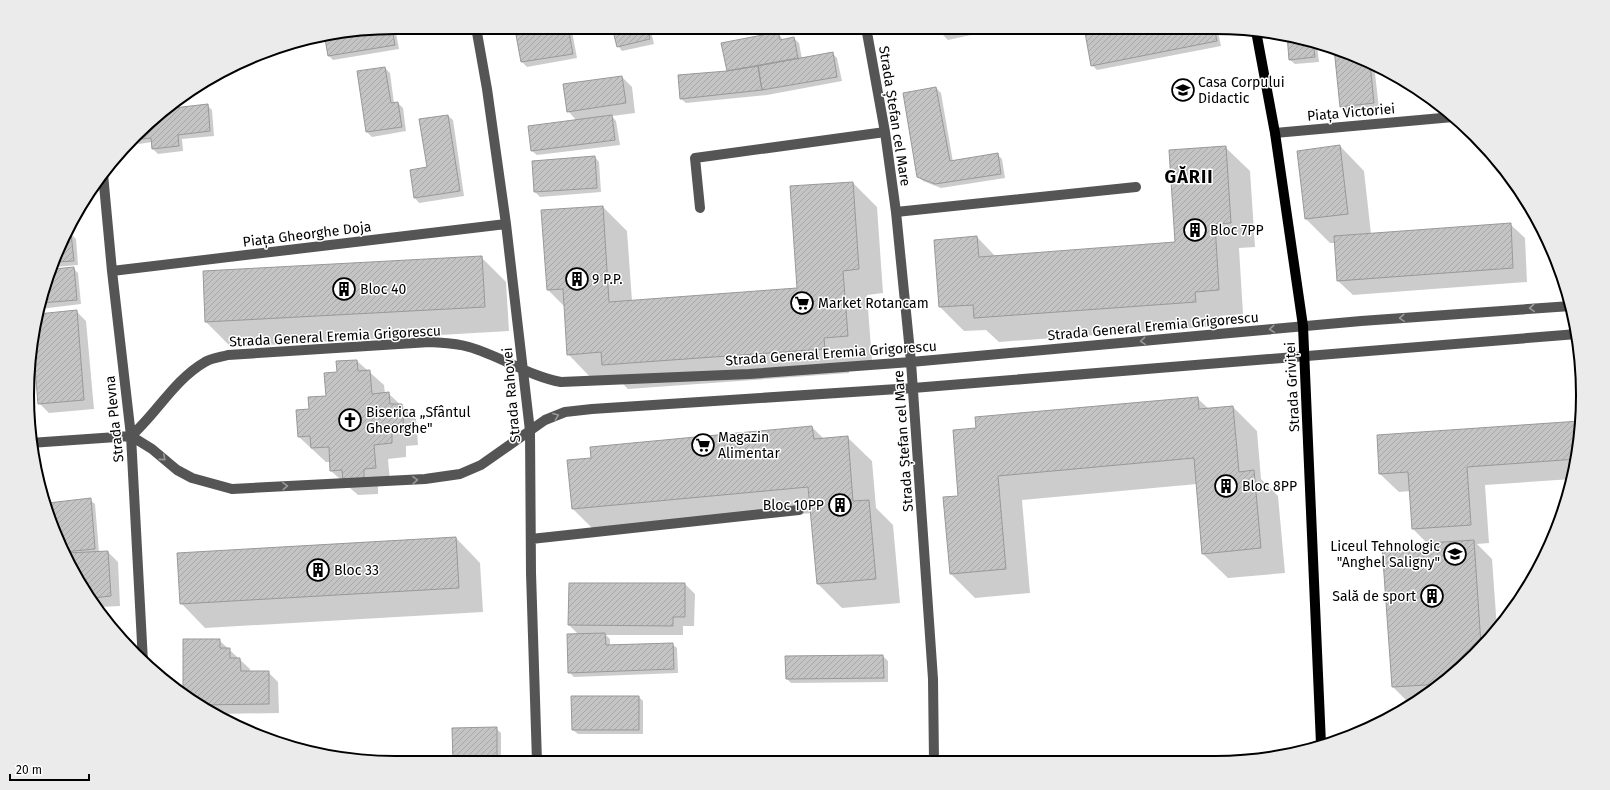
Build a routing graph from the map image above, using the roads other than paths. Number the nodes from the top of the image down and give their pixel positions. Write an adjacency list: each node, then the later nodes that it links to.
1 (477, 34): 11 (street, Strada Rahovei)
2 (867, 34): 5 (street, Strada Ștefan cel Mare)
3 (1257, 37): 6 (main road, Strada Griviței)
4 (1445, 118): 6 (street, Piața Victoriei)
5 (885, 132): 9 (street); 10 (street, Strada Ștefan cel Mare)
6 (1275, 133): 14 (main road, Strada Griviței)
7 (104, 182): 12 (street, Strada Plevna)
8 (1136, 186): 10 (street)
9 (700, 208)
10 (896, 212): 17 (street, Strada Ștefan cel Mare)
11 (506, 224): 12 (street, Piața Gheorghe Doja); 18 (street, Strada Rahovei)
12 (112, 271): 21 (street, Strada Plevna)
13 (1565, 306): 14 (street, Strada General Eremia Grigorescu, one-way to 14)
14 (1303, 326): 16 (main road, Strada Griviței); 17 (street, Strada General Eremia Grigorescu, one-way to 17)
15 (1571, 335): 16 (street)
16 (1305, 356): 19 (street); 26 (main road, Strada Griviței)
17 (911, 362): 18 (street, Strada General Eremia Grigorescu); 19 (street, Strada Ștefan cel Mare)
18 (523, 371): 20 (street, Strada Rahovei); 21 (street, Strada General Eremia Grigorescu)
19 (912, 388): 20 (street, one-way to 19); 28 (street, Strada Ștefan cel Mare)
20 (530, 431): 21 (street, one-way to 20); 24 (street, Strada Rahovei)
21 (131, 436): 22 (street); 25 (street, Strada Plevna)
22 (37, 443)
23 (799, 510): 24 (street)
24 (531, 539): 27 (street, Strada Rahovei)
25 (142, 652)
26 (1321, 740)
27 (537, 756)
28 (934, 756)

